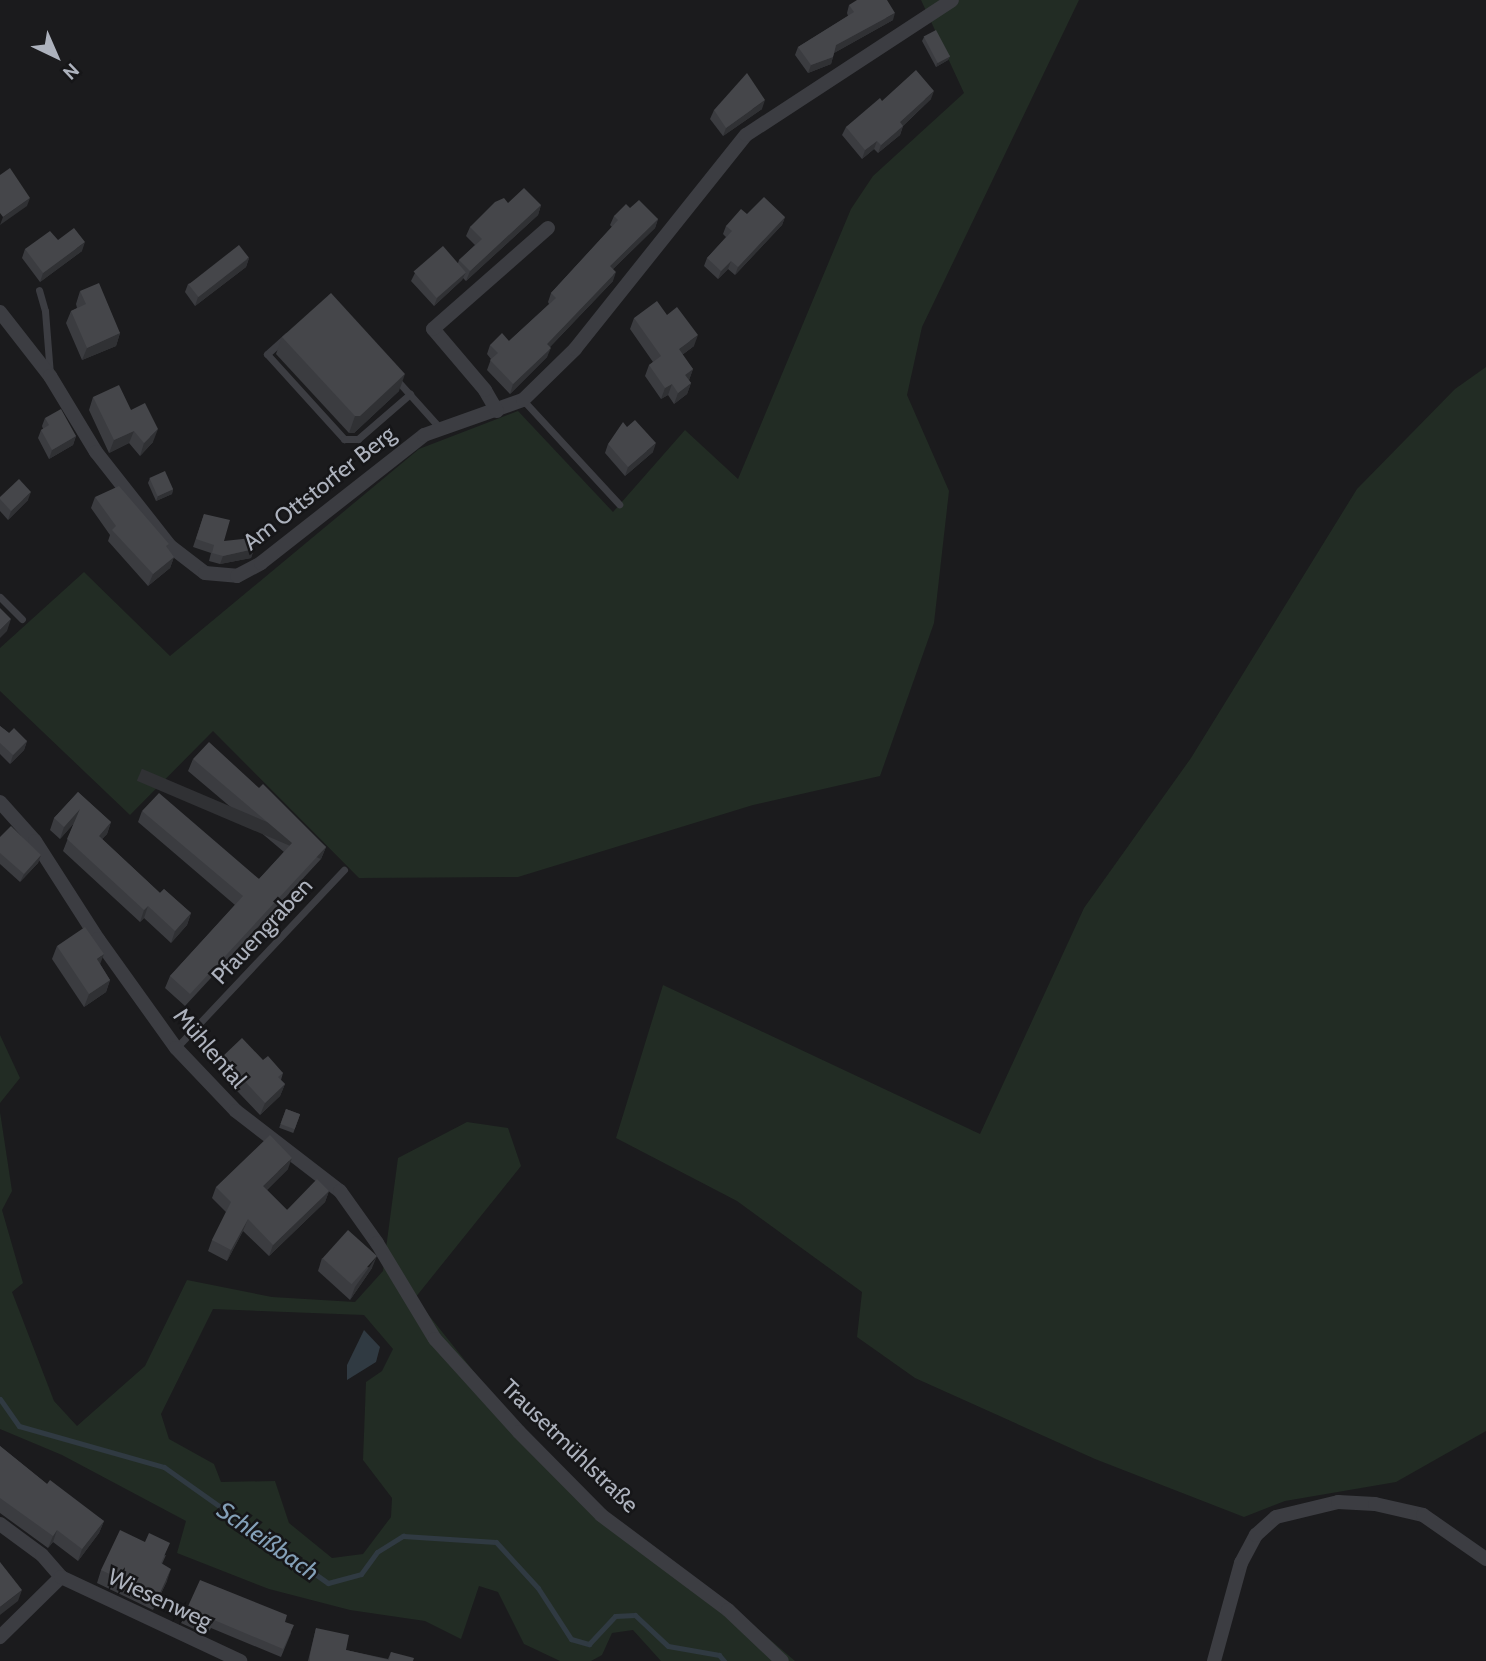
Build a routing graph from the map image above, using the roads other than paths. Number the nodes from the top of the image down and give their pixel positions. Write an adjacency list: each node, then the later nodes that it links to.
1 (952, 0): 9 (street, Am Ottstorfer Berg)
2 (548, 228): 10 (street)
3 (39, 290): 7 (lane)
4 (0, 312): 7 (street, Am Ottstorfer Berg)
5 (296, 328): 8 (lane)
6 (391, 374): 8 (lane)
7 (50, 376): 11 (street, Am Ottstorfer Berg)
8 (410, 394): 11 (lane)
9 (523, 400): 10 (street, Am Ottstorfer Berg); 12 (lane)
10 (497, 411): 11 (street, Am Ottstorfer Berg)
11 (439, 427)
12 (619, 504)
13 (0, 597): 14 (lane)
14 (22, 619)
15 (0, 802): 17 (street, Mühlental)
16 (344, 870): 17 (lane, Pfauengraben)
17 (176, 1048): 18 (street, Mühlental)
18 (408, 1301): 24 (street, Trausetmühlstraße)
19 (0, 1524): 21 (street)
20 (1486, 1559): 25 (street)
21 (61, 1577): 22 (street); 23 (street, Wiesenweg)
22 (0, 1637)
23 (240, 1661)
24 (782, 1661)
25 (1214, 1661)

